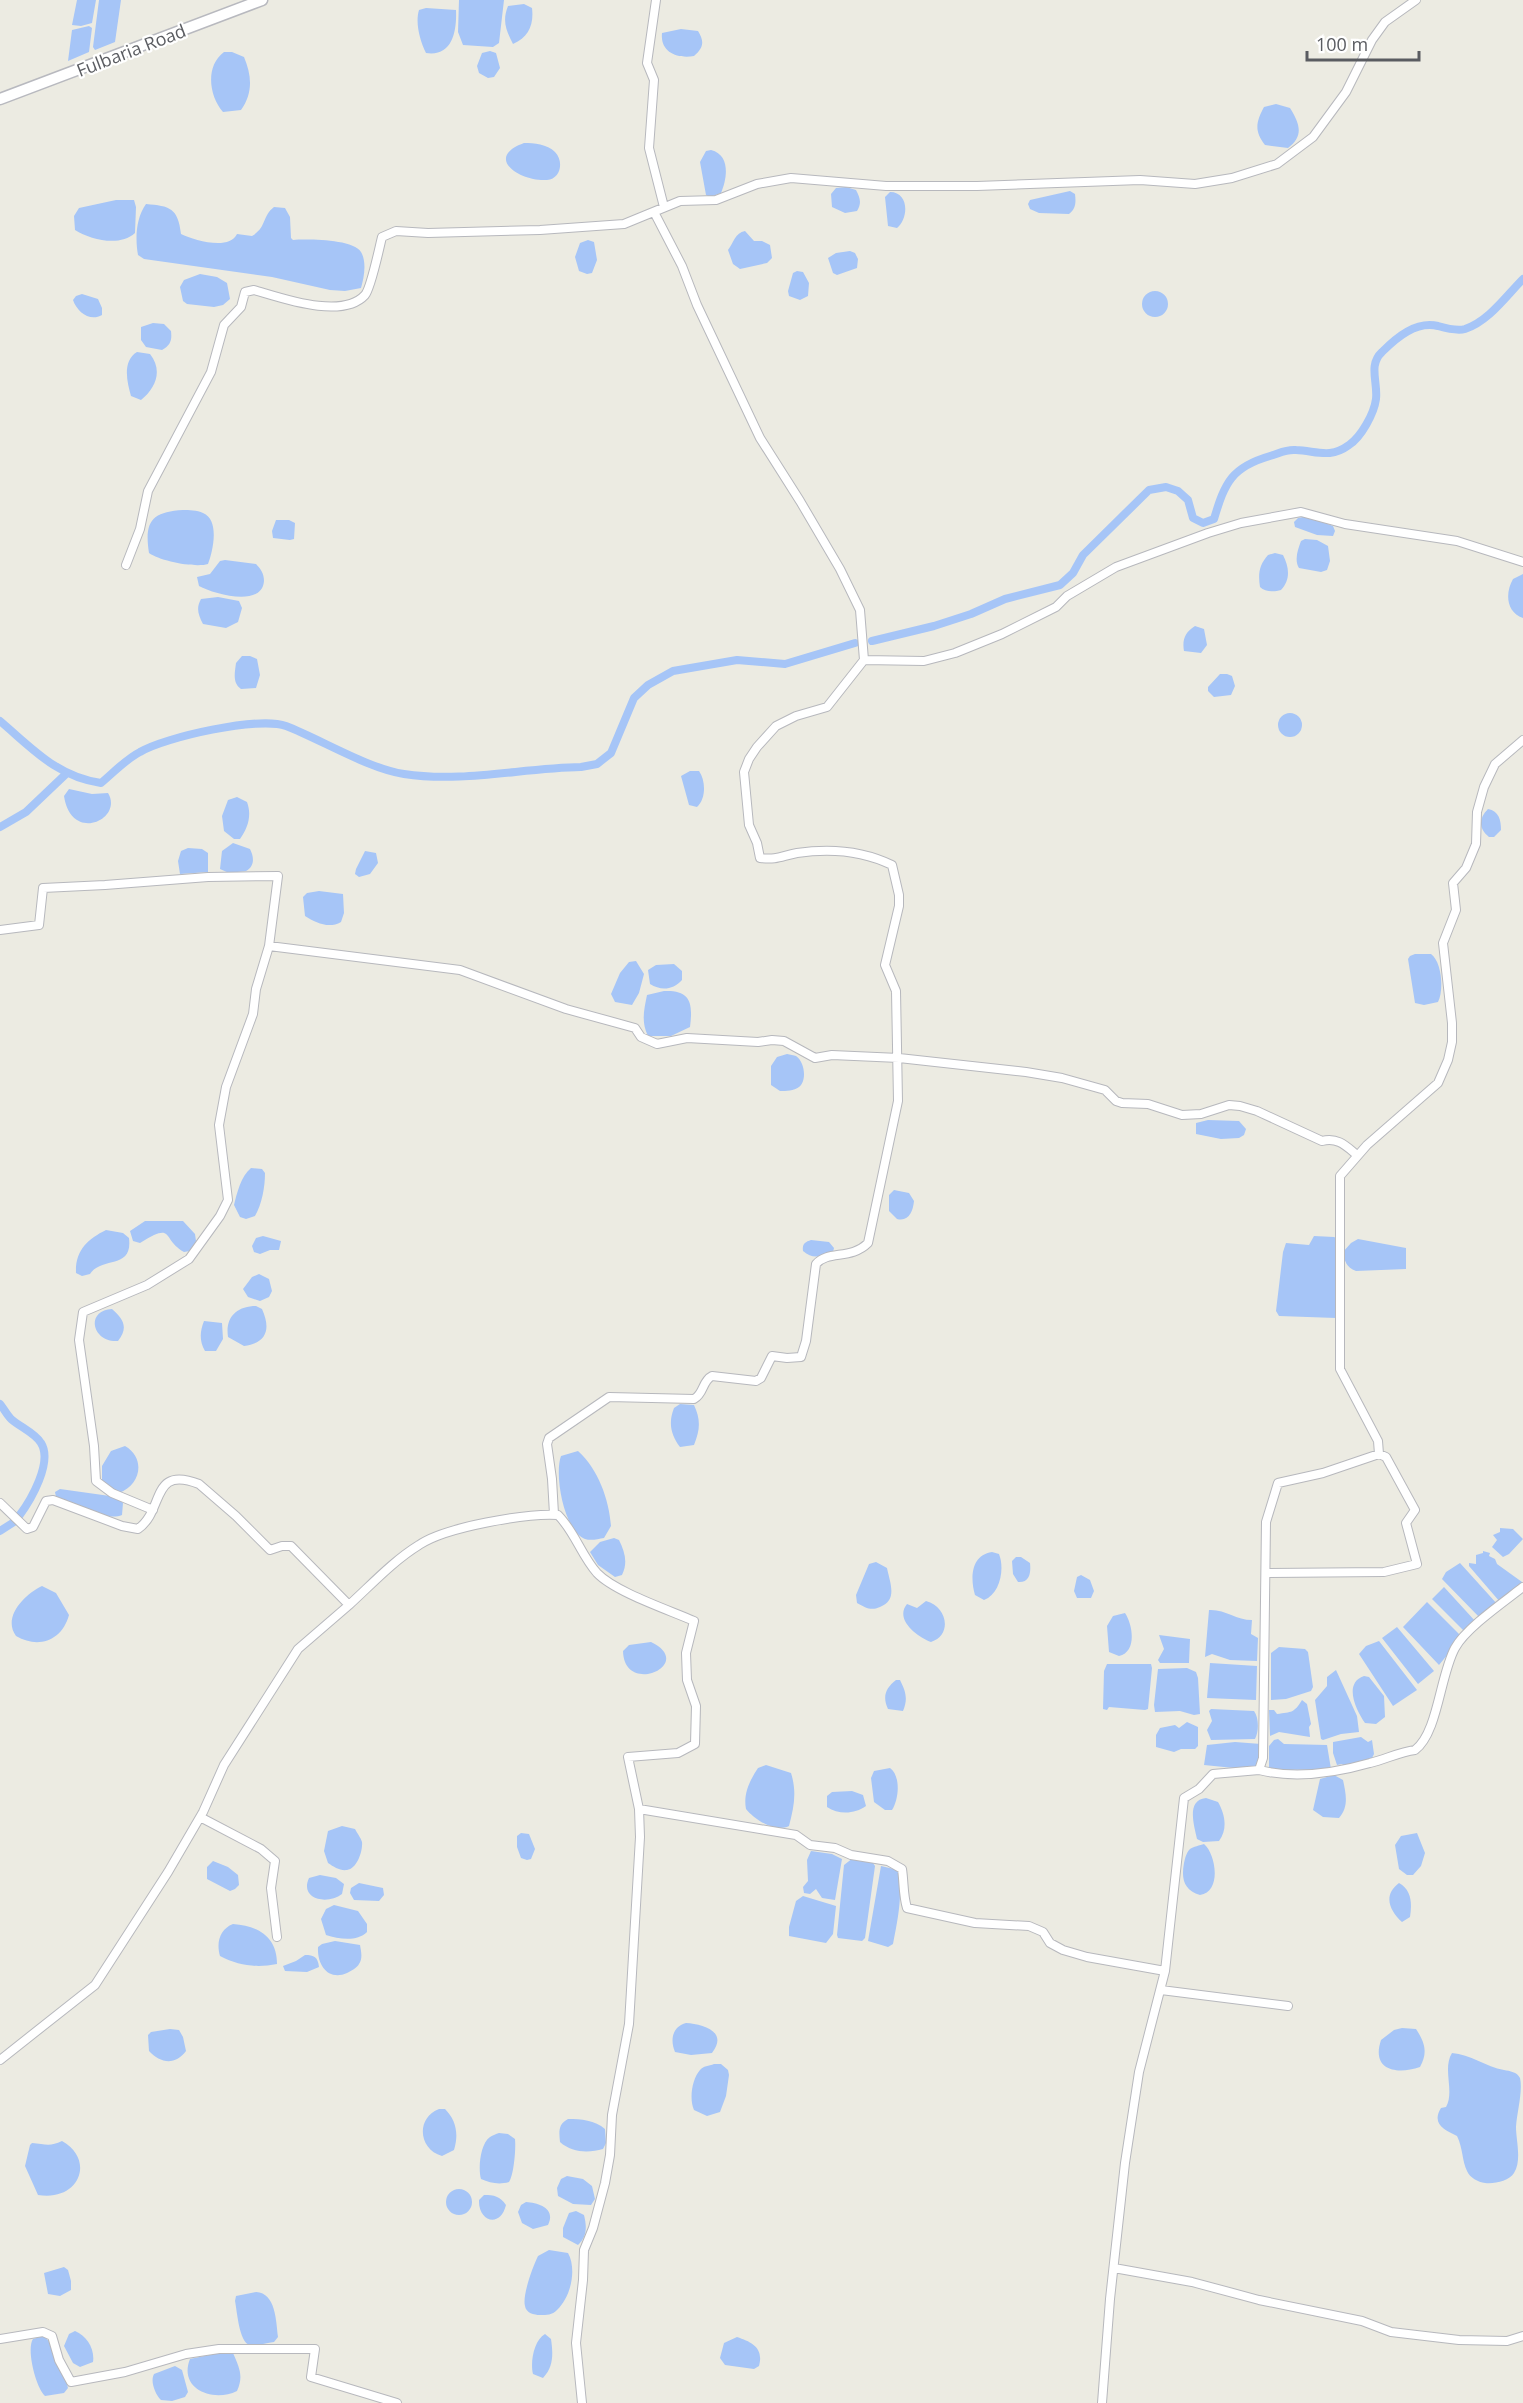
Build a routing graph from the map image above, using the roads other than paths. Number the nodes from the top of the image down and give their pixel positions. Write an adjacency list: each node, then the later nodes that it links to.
1 (262, 0): 4 (main road, Fulbaria Road)
2 (656, 0): 5 (street)
3 (1416, 0): 5 (street)
4 (0, 99)
5 (664, 207): 6 (street)
6 (654, 212): 8 (street); 9 (street)
7 (1523, 562): 9 (street)
8 (126, 565)
9 (864, 660): 13 (street)
10 (1523, 740): 14 (street)
11 (0, 930): 12 (street)
12 (268, 946): 13 (street); 17 (street)
13 (898, 1058): 14 (street); 18 (street)
14 (1358, 1155): 15 (street)
15 (1379, 1454): 19 (street); 19 (street)
16 (0, 1503): 17 (street)
17 (153, 1510): 21 (street)
18 (554, 1514): 21 (street); 23 (street)
19 (1266, 1573): 22 (street)
20 (1523, 1587): 22 (street)
21 (349, 1605): 24 (street)
22 (1259, 1770): 26 (street)
23 (639, 1809): 26 (street); 34 (street)
24 (200, 1817): 25 (street); 29 (street)
25 (277, 1937)
26 (1165, 1971): 27 (street)
27 (1161, 1990): 28 (street); 30 (street)
28 (1288, 2006)
29 (0, 2060)
30 (1114, 2268): 31 (street); 35 (street)
31 (1523, 2336)
32 (0, 2339): 33 (street)
33 (397, 2403)
34 (582, 2403)
35 (1102, 2403)

